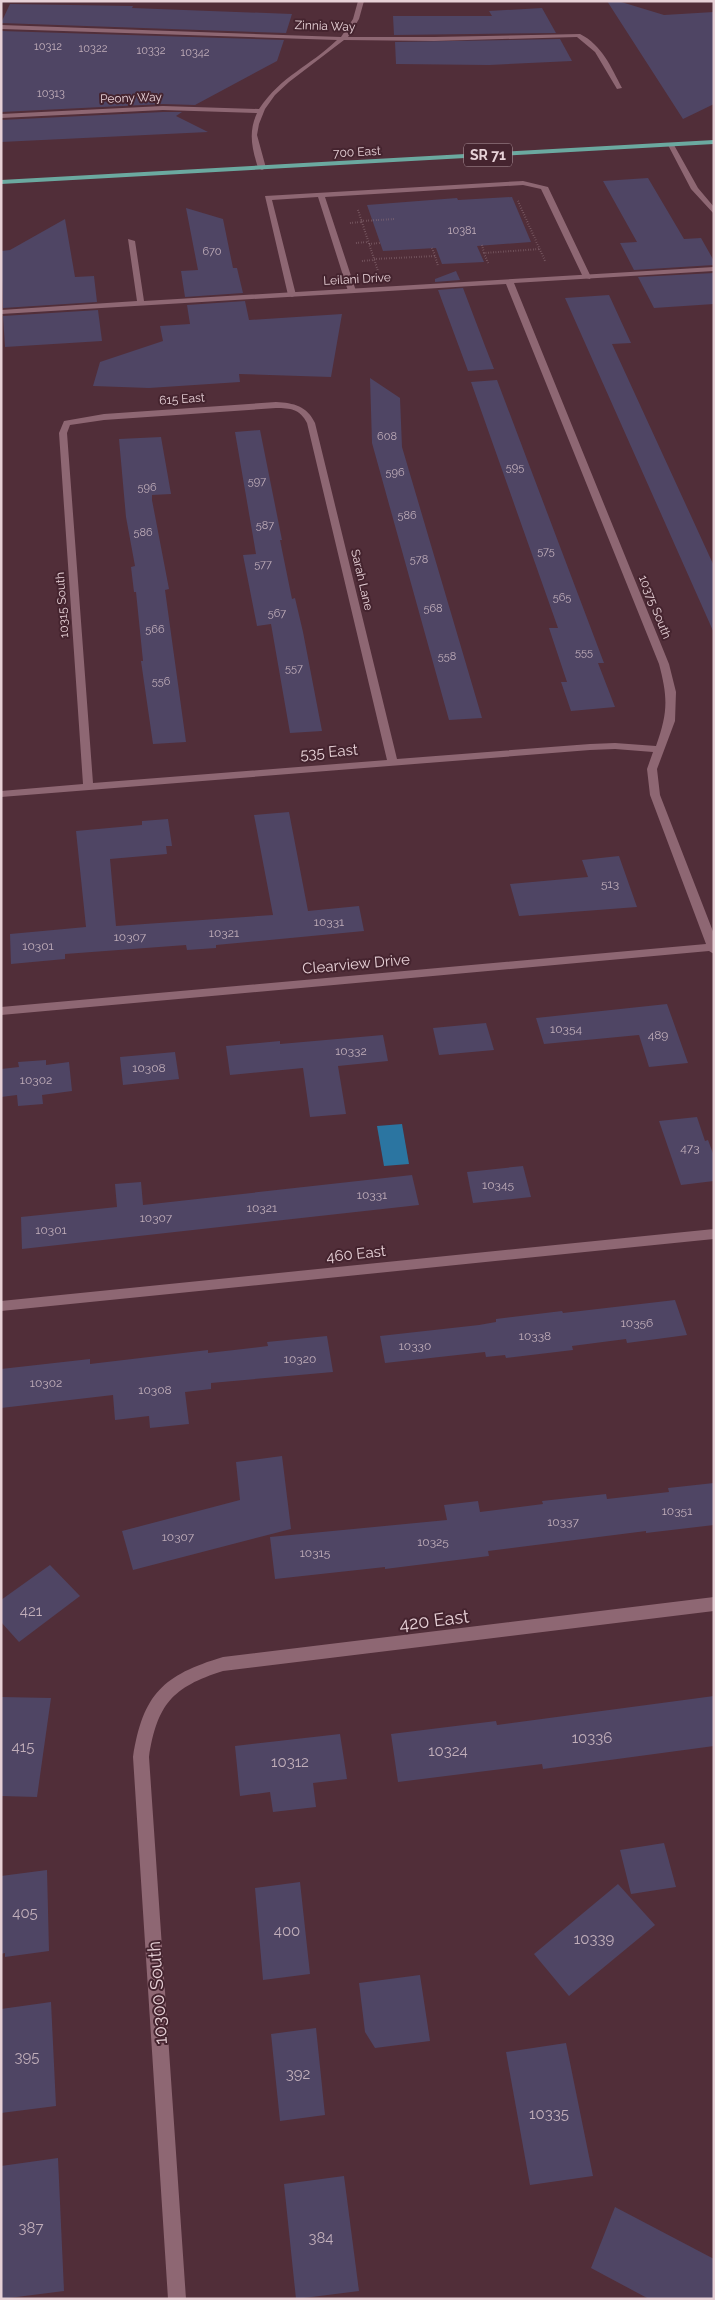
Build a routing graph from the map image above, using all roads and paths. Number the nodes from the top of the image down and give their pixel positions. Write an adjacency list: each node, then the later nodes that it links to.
1 (361, 1): 3 (street)
2 (1, 26): 3 (street, Zinnia Way)
3 (343, 38): 4 (street, Zinnia Way); 5 (street)
4 (620, 88)
5 (262, 111): 6 (street, Peony Way); 9 (street)
6 (1, 116)
7 (714, 142): 8 (main road, 700 East / SR 71)
8 (671, 145): 9 (main road, 700 East / SR 71); 14 (street)
9 (262, 168): 10 (main road, 700 East / SR 71)
10 (1, 182)
11 (321, 195): 33 (street); 35 (street); 36 (street)
12 (516, 197): 18 (path)
13 (357, 206): 16 (path)
14 (714, 212)
15 (394, 219): 16 (path)
16 (361, 221): 21 (path)
17 (527, 233): 18 (path)
18 (533, 234): 24 (path)
19 (131, 241): 37 (street)
20 (380, 243): 21 (path)
21 (369, 244): 27 (path)
22 (482, 245): 25 (path)
23 (432, 248): 26 (path)
24 (540, 249): 25 (path); 28 (path)
25 (484, 253): 29 (path)
26 (434, 256): 27 (path); 31 (path)
27 (374, 259): 32 (path)
28 (546, 264)
29 (490, 267)
30 (714, 269): 33 (street, Leilani Drive)
31 (440, 270)
32 (379, 274)
33 (587, 277): 34 (street, Leilani Drive)
34 (509, 282): 35 (street, Leilani Drive); 41 (street, 10375 South)
35 (352, 291): 36 (street, Leilani Drive)
36 (292, 294): 37 (street, Leilani Drive)
37 (141, 304): 38 (street, Leilani Drive)
38 (1, 312)
39 (299, 407): 40 (street, 615 East); 42 (street, Sarah Lane)
40 (67, 423): 43 (street, 10315 South)
41 (659, 749): 42 (street, 535 East); 45 (street, 10375 South)
42 (393, 762): 43 (street, 535 East)
43 (88, 787): 44 (street, 535 East)
44 (1, 794)
45 (714, 948): 46 (street, Clearview Drive)
46 (1, 1011)
47 (714, 1234): 48 (street, 460 East)
48 (1, 1306)
49 (714, 1604): 50 (street, 420 East)
50 (165, 1692): 51 (street, 10300 South)
51 (177, 2299)

